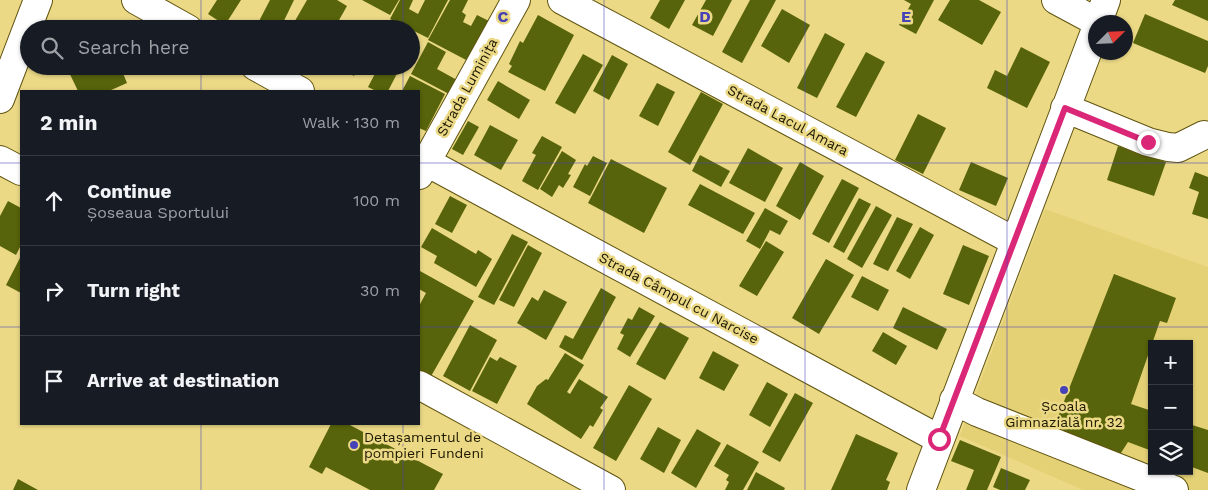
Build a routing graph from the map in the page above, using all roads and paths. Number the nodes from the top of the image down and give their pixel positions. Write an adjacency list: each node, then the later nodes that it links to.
1 (38, 0): 9 (street)
2 (136, 0): 10 (street)
3 (516, 0): 19 (street, Strada Luminița)
4 (562, 0): 21 (street, Strada Lacul Amara)
5 (1056, 0): 8 (street)
6 (1106, 0): 7 (street)
7 (1100, 15)
8 (1088, 17)
9 (30, 20)
10 (172, 20)
11 (20, 47): 15 (street)
12 (1088, 49): 16 (street)
13 (271, 75): 14 (street)
14 (298, 90)
15 (0, 99)
16 (1065, 108): 17 (street); 21 (street)
17 (1207, 132)
18 (0, 160): 20 (street)
19 (421, 165): 24 (street, Strada Câmpul cu Narcise)
20 (20, 170)
21 (1014, 240): 23 (street)
22 (420, 386): 25 (street)
23 (954, 400): 24 (street); 27 (street)
24 (939, 439): 26 (street)
25 (611, 490)
26 (921, 490)
27 (1174, 490)

